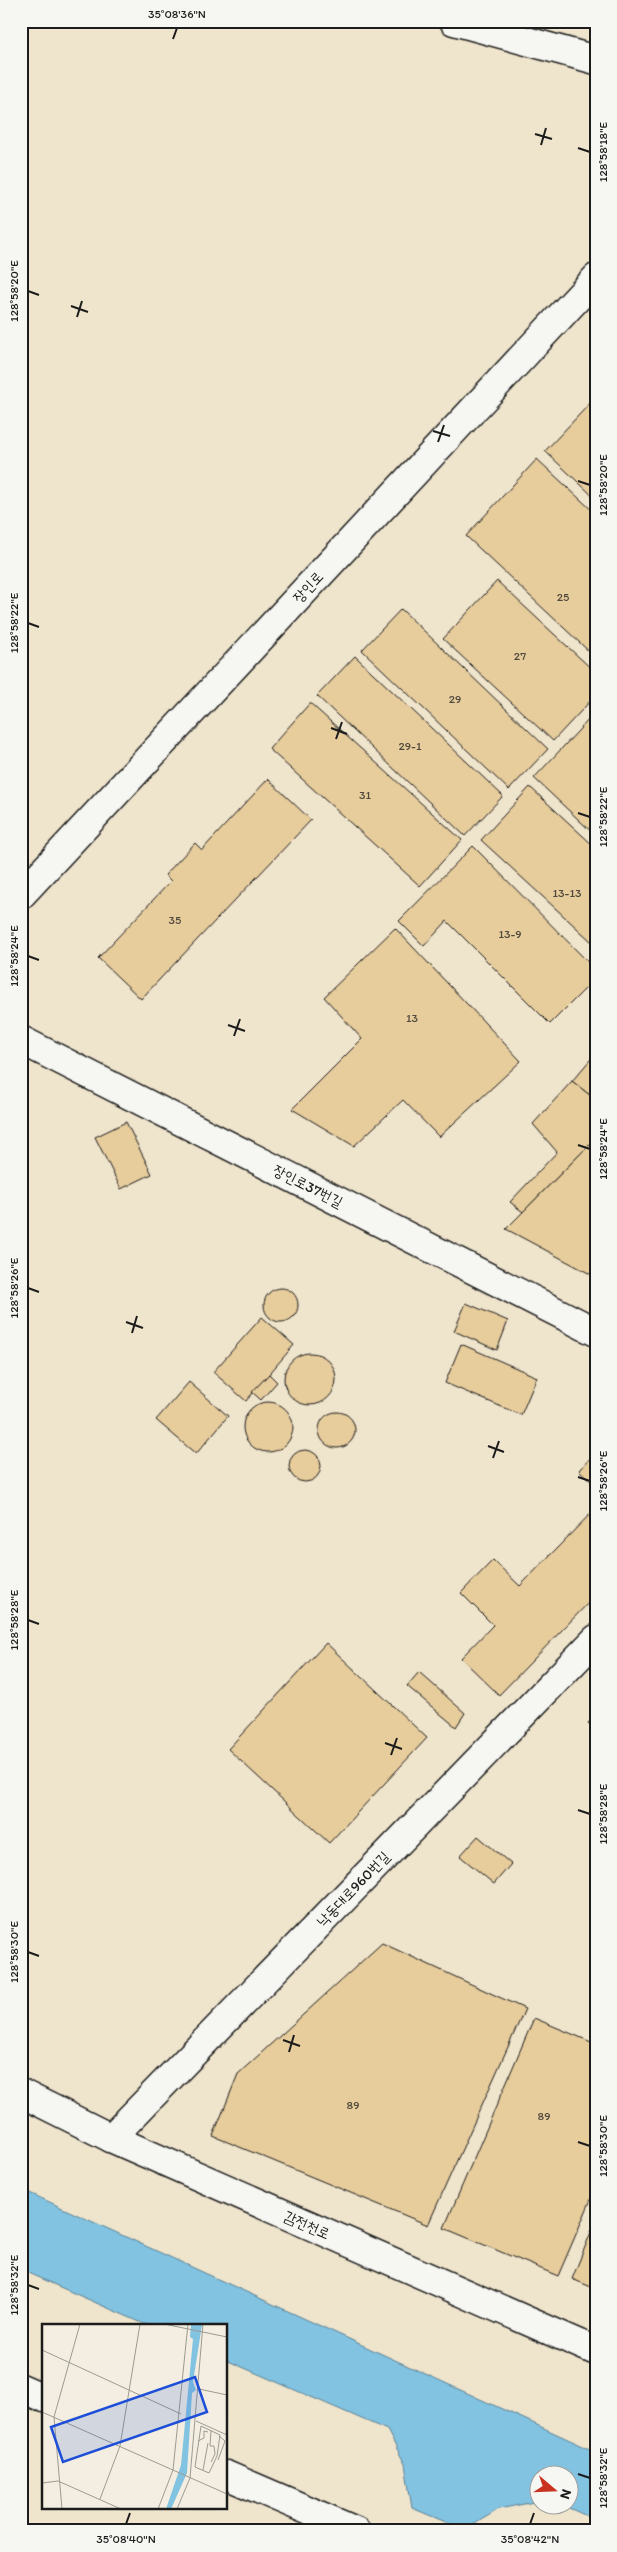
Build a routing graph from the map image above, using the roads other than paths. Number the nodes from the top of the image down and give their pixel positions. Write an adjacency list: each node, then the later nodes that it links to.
1 (454, 21): 2 (street)
2 (596, 60)
3 (596, 278): 4 (street, 장인로)
4 (21, 895)
5 (21, 1040): 6 (street, 장인로37번길)
6 (596, 1332)
7 (596, 1639): 9 (street, 낙동대로960번길)
8 (21, 2093): 9 (street, 감전천로)
9 (111, 2138): 10 (street, 감전천로)
10 (596, 2351)
11 (21, 2388): 12 (street)
12 (42, 2397)
13 (228, 2476): 14 (street)
14 (356, 2531)

